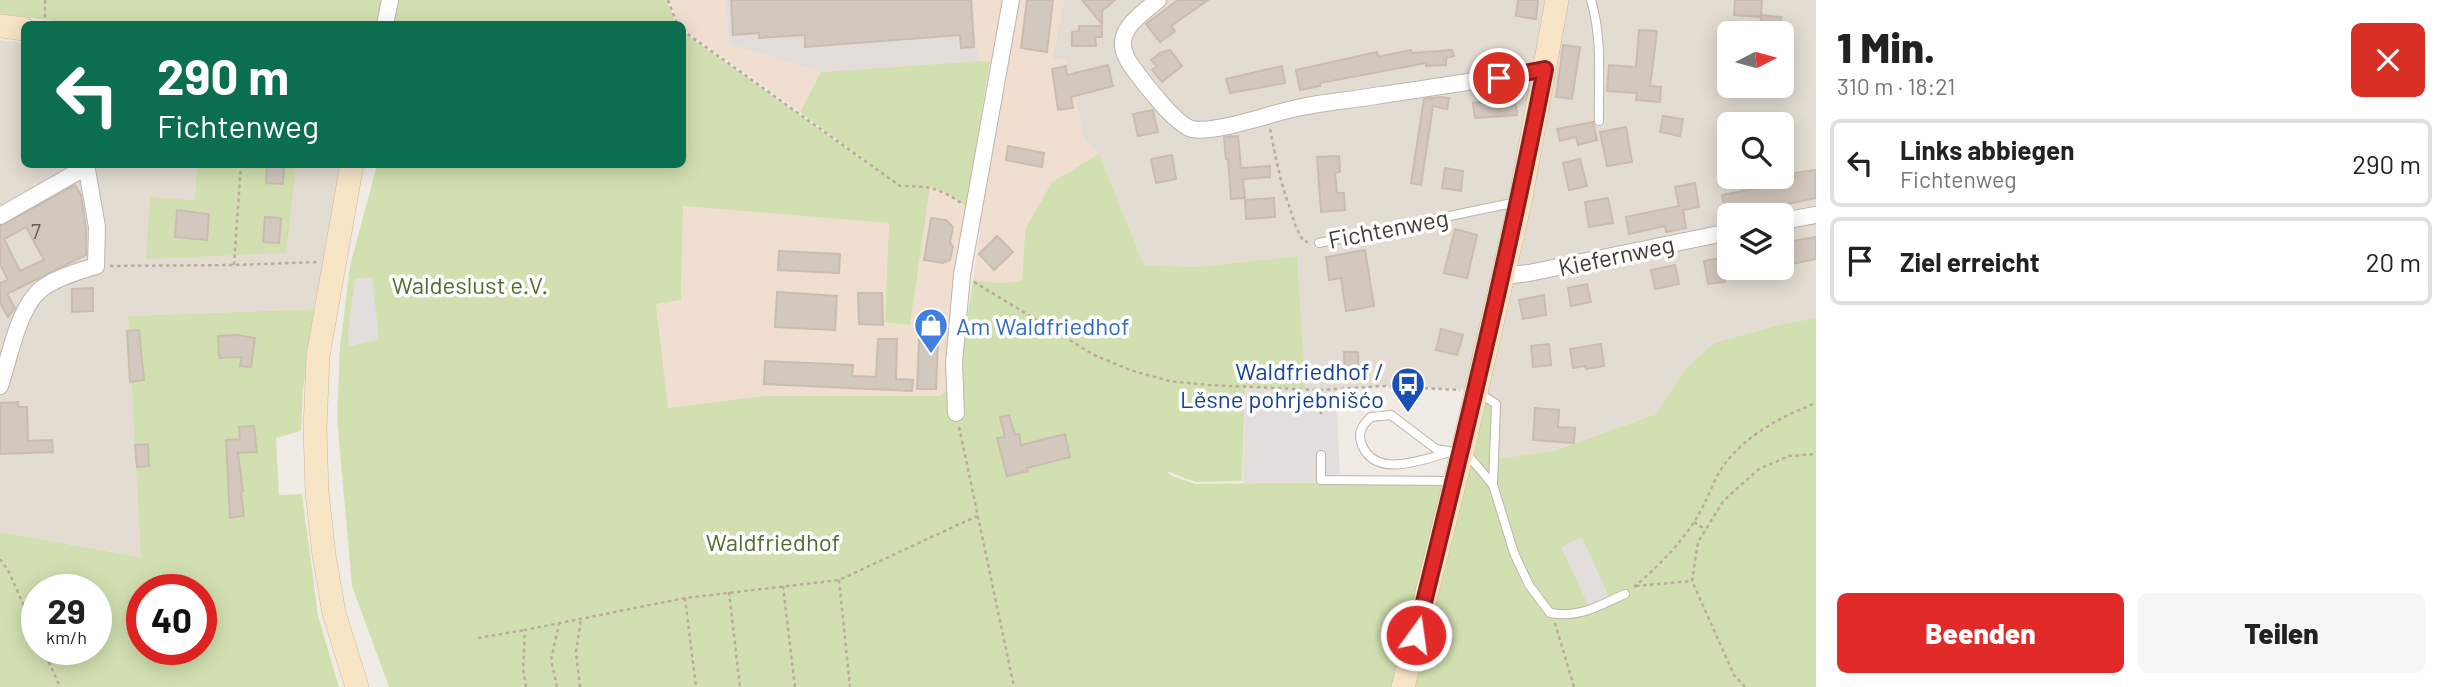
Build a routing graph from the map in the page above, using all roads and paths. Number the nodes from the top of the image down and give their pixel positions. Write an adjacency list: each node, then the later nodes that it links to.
1 (45, 0): 7 (path)
2 (668, 0): 8 (path)
3 (1011, 0): 20 (street)
4 (1158, 0): 13 (street)
5 (1557, 0): 12 (street)
6 (1591, 0): 14 (lane)
7 (47, 21)
8 (676, 21)
9 (0, 26): 10 (street)
10 (21, 29)
11 (686, 33): 20 (path)
12 (1545, 69): 13 (street); 19 (street)
13 (1267, 115): 25 (path, Fichtenweg)
14 (1599, 121)
15 (83, 168): 22 (street)
16 (86, 168): 28 (street)
17 (241, 168): 27 (path)
18 (351, 168): 26 (street)
19 (1520, 202): 25 (lane, Fichtenweg); 30 (street)
20 (974, 213): 29 (street)
21 (1816, 215): 23 (street)
22 (0, 216)
23 (1794, 219)
24 (1717, 234): 30 (street, Kiefernweg)
25 (1319, 243)
26 (334, 261): 27 (path); 61 (street)
27 (234, 265): 28 (path)
28 (96, 266): 31 (street)
29 (962, 275): 32 (path); 35 (street)
30 (1503, 276): 33 (street)
31 (0, 386)
32 (1319, 390): 33 (path); 36 (path)
33 (1469, 390): 37 (street); 41 (lane)
34 (1816, 403): 43 (path)
35 (956, 413): 42 (path)
36 (1321, 415)
37 (1455, 450): 37 (lane); 40 (street); 41 (lane)
38 (1816, 454): 44 (path)
39 (1321, 455): 40 (lane)
40 (1455, 482): 70 (street)
41 (1493, 485): 54 (lane)
42 (977, 516): 46 (path); 69 (path)
43 (1693, 522): 44 (path); 49 (path)
44 (1706, 530): 47 (path)
45 (0, 559): 53 (path)
46 (839, 580): 48 (path); 68 (path)
47 (1692, 581): 49 (path); 72 (path)
48 (783, 586): 50 (path); 67 (path)
49 (1635, 586): 51 (path)
50 (729, 592): 52 (path); 66 (path)
51 (1625, 593): 54 (lane)
52 (685, 598): 55 (path); 65 (path)
53 (21, 599)
54 (1550, 613): 71 (path)
55 (581, 619): 56 (path); 64 (path)
56 (559, 624): 57 (path); 63 (path)
57 (525, 630): 58 (path); 62 (path)
58 (478, 638)
59 (50, 665): 60 (path)
60 (60, 687)
61 (358, 687)
62 (526, 687)
63 (557, 687)
64 (580, 687)
65 (696, 687)
66 (740, 687)
67 (795, 687)
68 (849, 687)
69 (1014, 687)
70 (1403, 687)
71 (1574, 687)
72 (1745, 687)

